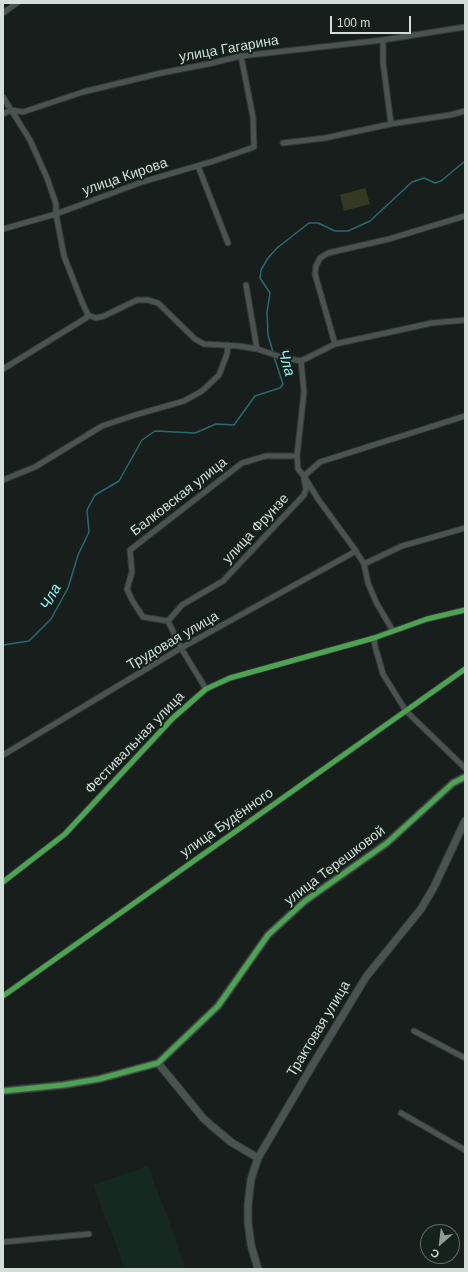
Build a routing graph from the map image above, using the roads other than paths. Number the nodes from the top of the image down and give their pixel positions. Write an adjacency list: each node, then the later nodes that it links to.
1 (18, 3): 2 (street)
2 (3, 13)
3 (465, 27): 4 (street, улица Гагарина)
4 (383, 40): 5 (street, улица Гагарина); 10 (street)
5 (241, 56): 7 (street, улица Гагарина); 12 (street, улица Кирова)
6 (3, 97): 7 (street)
7 (11, 110): 9 (street, улица Гагарина); 13 (street)
8 (465, 111): 10 (street)
9 (3, 114)
10 (391, 124): 11 (street)
11 (283, 143)
12 (198, 166): 13 (street, улица Кирова); 16 (street)
13 (56, 214): 15 (street, улица Кирова); 18 (street)
14 (465, 216): 20 (street)
15 (3, 229)
16 (228, 243)
17 (246, 285): 22 (street)
18 (88, 315): 21 (street); 24 (street)
19 (465, 320): 20 (street)
20 (335, 344): 23 (street)
21 (228, 345): 22 (street); 28 (street)
22 (257, 349): 23 (street)
23 (301, 361): 26 (street)
24 (3, 369)
25 (465, 416): 27 (street)
26 (297, 456): 27 (street); 33 (street, Балковская улица)
27 (304, 476): 30 (street); 33 (street, улица Фрунзе)
28 (3, 480)
29 (465, 528): 31 (street)
30 (356, 551): 31 (street); 36 (street, Трудовая улица)
31 (364, 564): 34 (street)
32 (465, 610): 34 (street, Фестивальная улица)
33 (168, 621): 36 (street)
34 (392, 631): 35 (street, Фестивальная улица)
35 (374, 638): 38 (street, Фестивальная улица); 39 (street)
36 (182, 648): 38 (street); 40 (street, Трудовая улица)
37 (465, 669): 39 (street, улица Будённого)
38 (206, 688): 44 (street, Фестивальная улица)
39 (406, 711): 41 (street); 45 (street, улица Будённого)
40 (3, 755)
41 (465, 768)
42 (465, 777): 48 (street, улица Терешковой)
43 (465, 822): 52 (street, Трактовая улица)
44 (3, 882)
45 (3, 996)
46 (414, 1031): 47 (street)
47 (465, 1058)
48 (158, 1063): 49 (street, улица Терешковой); 52 (street)
49 (3, 1090)
50 (401, 1113): 51 (street)
51 (465, 1150)
52 (258, 1158): 55 (street, Трактовая улица)
53 (89, 1234): 54 (street)
54 (3, 1242)
55 (258, 1269)

